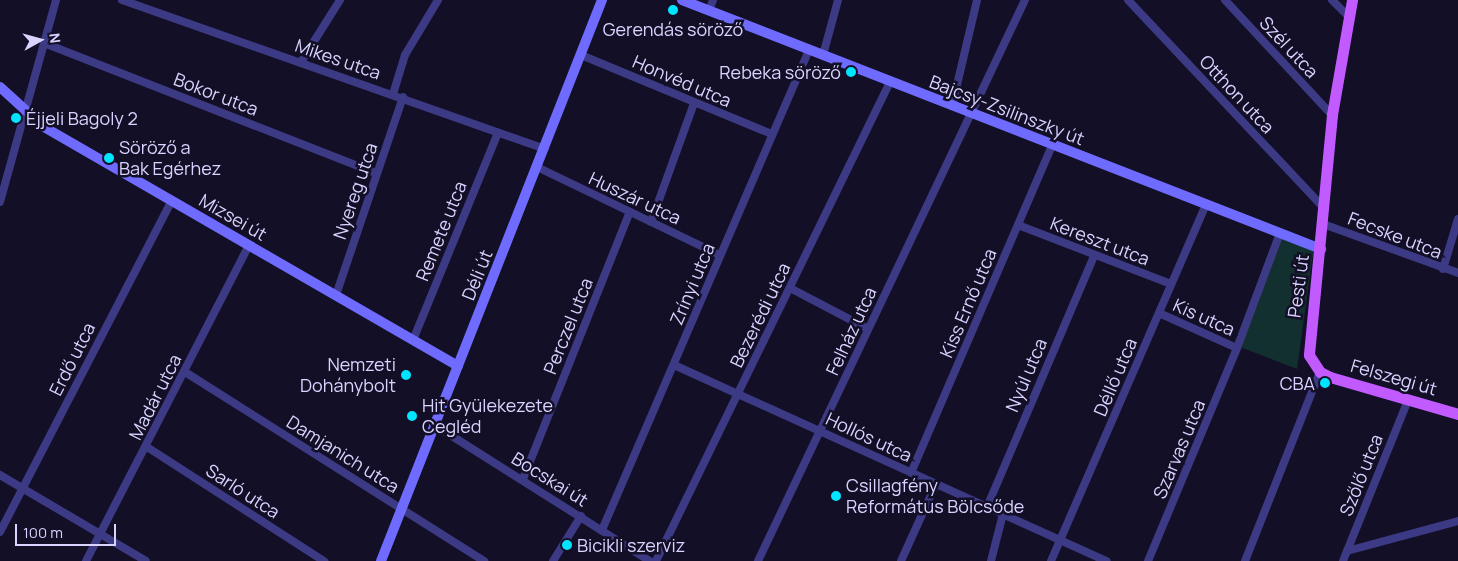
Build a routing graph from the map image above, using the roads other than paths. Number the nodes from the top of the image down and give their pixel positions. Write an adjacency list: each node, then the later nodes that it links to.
1 (56, 0): 17 (street)
2 (122, 0): 21 (street, Mikes utca)
3 (340, 0): 21 (street)
4 (438, 0): 24 (street)
5 (602, 0): 20 (main road, Déli út)
6 (682, 0): 15 (main road, Bajcsy-Zsilinszky út)
7 (713, 0): 15 (street)
8 (838, 0): 19 (street)
9 (977, 0): 27 (street)
10 (1025, 0): 29 (street, Felház utca)
11 (1128, 0): 40 (street, Otthon utca)
12 (1225, 0): 30 (street, Szél utca)
13 (1332, 0): 16 (street)
14 (1352, 0): 16 (main road, Pesti út)
15 (709, 11): 18 (main road, Bajcsy-Zsilinszky út)
16 (1348, 16): 30 (main road, Pesti út)
17 (44, 43): 28 (street); 36 (street, Bokor utca)
18 (809, 50): 19 (main road, Bajcsy-Zsilinszky út); 32 (street, Zrínyi utca)
19 (823, 55): 22 (main road, Bajcsy-Zsilinszky út)
20 (581, 56): 26 (street, Honvéd utca); 34 (main road, Déli út)
21 (300, 62): 24 (street, Mikes utca)
22 (890, 82): 27 (main road, Bajcsy-Zsilinszky út); 54 (street, Bezerédi utca)
23 (0, 86): 28 (main road, Mizsei út)
24 (393, 94): 25 (street, Mikes utca)
25 (403, 97): 31 (street, Mikes utca); 36 (street, Nyereg utca)
26 (694, 103): 32 (street, Honvéd utca); 43 (street)
27 (952, 106): 29 (main road, Bajcsy-Zsilinszky út)
28 (26, 112): 37 (main road, Mizsei út); 38 (street)
29 (973, 114): 33 (main road, Bajcsy-Zsilinszky út); 57 (street, Felház utca)
30 (1332, 115): 40 (main road, Pesti út)
31 (498, 133): 34 (street, Mikes utca); 58 (street, Remete utca)
32 (772, 134): 49 (street, Zrínyi utca)
33 (1052, 145): 39 (main road, Bajcsy-Zsilinszky út); 45 (street, Kiss Ernő utca)
34 (544, 148): 35 (main road, Déli út)
35 (538, 167): 41 (street, Huszár utca); 61 (main road, Déli út)
36 (376, 173): 55 (street, Nyereg utca)
37 (172, 200): 47 (main road, Mizsei út); 74 (street, Erdő utca)
38 (0, 202)
39 (1206, 204): 46 (main road, Bajcsy-Zsilinszky út); 53 (street, Déllő utca)
40 (1324, 208): 44 (main road, Pesti út)
41 (630, 212): 43 (street, Huszár utca); 72 (street, Perczel utca)
42 (1458, 219): 51 (street)
43 (652, 222): 49 (street, Huszár utca)
44 (1323, 224): 48 (main road, Pesti út); 51 (street, Fecske utca)
45 (1018, 225): 50 (street, Kereszt utca); 70 (street, Kiss Ernő utca)
46 (1280, 233): 48 (main road, Bajcsy-Zsilinszky út); 59 (street, Szarvas utca)
47 (249, 245): 55 (main road, Mizsei út); 62 (street, Madár utca)
48 (1321, 249): 63 (main road, Pesti út)
49 (720, 255): 60 (street, Zrínyi utca)
50 (1094, 256): 53 (street, Kereszt utca); 75 (street, Nyúl utca)
51 (1443, 269): 52 (street, Fecske utca)
52 (1458, 273)
53 (1171, 284): 56 (street, Déllő utca)
54 (790, 288): 57 (street); 64 (street, Bezerédi utca)
55 (336, 295): 58 (main road, Mizsei út)
56 (1158, 313): 59 (street, Kis utca); 83 (street, Déllő utca)
57 (868, 329): 68 (street, Felház utca)
58 (413, 340): 61 (main road, Mizsei út)
59 (1237, 348): 98 (street, Szarvas utca)
60 (674, 365): 64 (street, Hollós utca); 80 (street, Zrínyi utca)
61 (458, 366): 67 (main road, Déli út)
62 (185, 372): 69 (street, Madár utca); 76 (street, Damjanich utca)
63 (1320, 372): 65 (main road, Felszegi út); 99 (street)
64 (738, 396): 68 (street, Hollós utca); 92 (street, Bezerédi utca)
65 (1408, 400): 66 (main road, Felszegi út); 84 (street, Szőlő utca)
66 (1458, 414)
67 (434, 424): 72 (street, Bocskai út); 76 (main road, Déli út)
68 (820, 431): 70 (street, Hollós utca); 93 (street, Felház utca)
69 (147, 447): 82 (street, Madár utca); 87 (street, Sarló utca)
70 (911, 473): 73 (street, Hollós utca)
71 (0, 474): 74 (street)
72 (523, 479): 78 (street, Bocskai út)
73 (936, 484): 75 (street, Hollós utca); 94 (street)
74 (22, 488): 81 (street, Erdő utca); 82 (street)
75 (987, 507): 77 (street, Hollós utca)
76 (401, 509): 88 (main road, Déli út); 89 (street, Damjanich utca)
77 (1003, 514): 83 (street, Hollós utca); 95 (street)
78 (581, 516): 80 (street, Bocskai út); 90 (street)
79 (1458, 522): 84 (street)
80 (602, 530): 91 (street, Bocskai út)
81 (0, 532)
82 (99, 535): 85 (street, Madár utca); 86 (street)
83 (1061, 539): 96 (street, Déllő utca); 97 (street, Hollós utca)
84 (1347, 551): 100 (street, Szőlő utca)
85 (86, 561)
86 (146, 561)
87 (324, 561)
88 (381, 561)
89 (484, 561)
90 (553, 561)
91 (650, 561)
92 (656, 561)
93 (758, 561)
94 (901, 561)
95 (991, 561)
96 (1051, 561)
97 (1107, 561)
98 (1148, 561)
99 (1245, 561)
100 (1343, 561)

